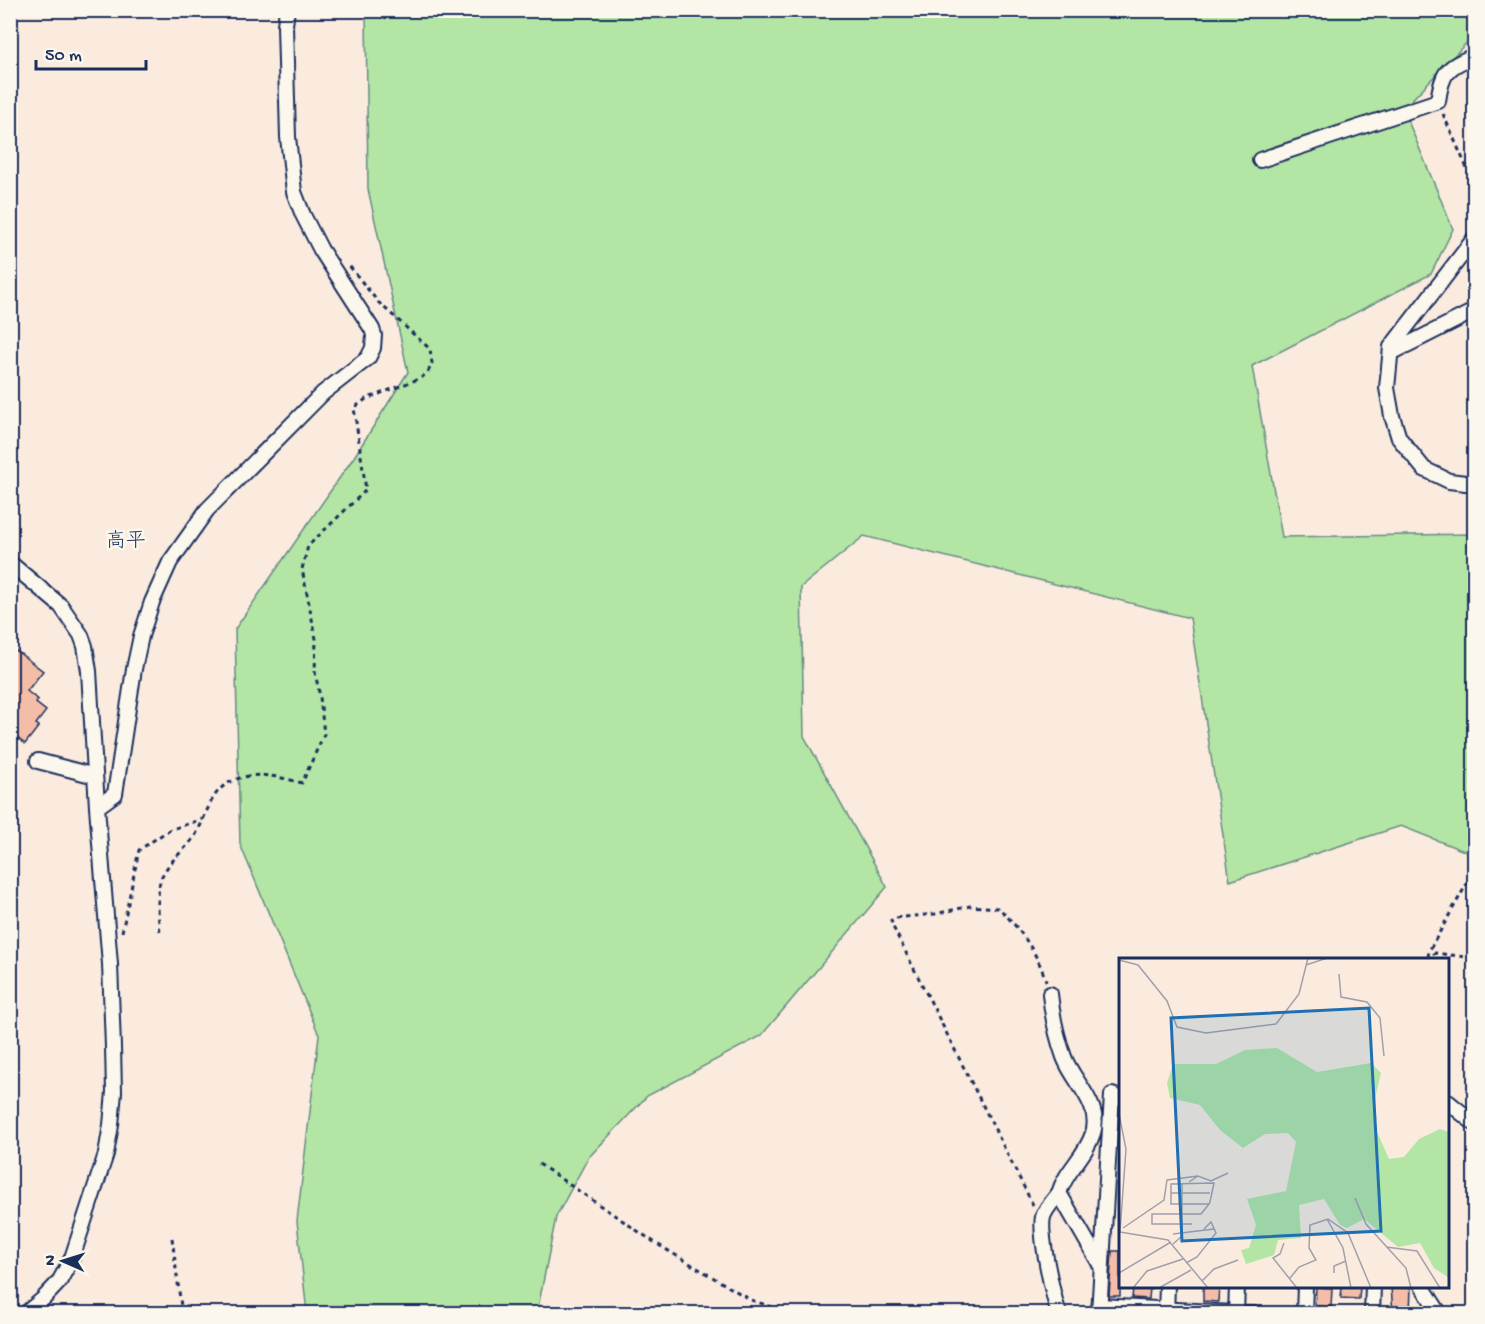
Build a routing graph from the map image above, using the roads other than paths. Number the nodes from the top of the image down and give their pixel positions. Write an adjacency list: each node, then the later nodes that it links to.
1 (287, 10): 11 (street)
2 (1474, 56): 3 (street)
3 (1260, 160)
4 (1474, 239): 6 (street)
5 (1474, 311): 6 (street)
6 (1390, 353): 7 (street)
7 (1474, 484)
8 (10, 562): 10 (street)
9 (38, 761): 10 (street)
10 (95, 776): 11 (street)
11 (96, 807): 26 (street)
12 (1050, 994): 16 (street)
13 (1119, 1098): 17 (street)
14 (1449, 1103): 15 (street)
15 (1474, 1123)
16 (1059, 1193): 17 (street); 27 (street)
17 (1101, 1266): 23 (street)
18 (1167, 1288): 24 (street)
19 (1238, 1288): 25 (street)
20 (1305, 1288): 29 (street)
21 (1373, 1288): 30 (street)
22 (1423, 1288): 31 (street)
23 (1099, 1310): 24 (street)
24 (1166, 1311): 25 (street)
25 (1236, 1313): 28 (street)
26 (25, 1314)
27 (1059, 1314)
28 (1253, 1314)
29 (1304, 1314)
30 (1372, 1314)
31 (1440, 1314)

